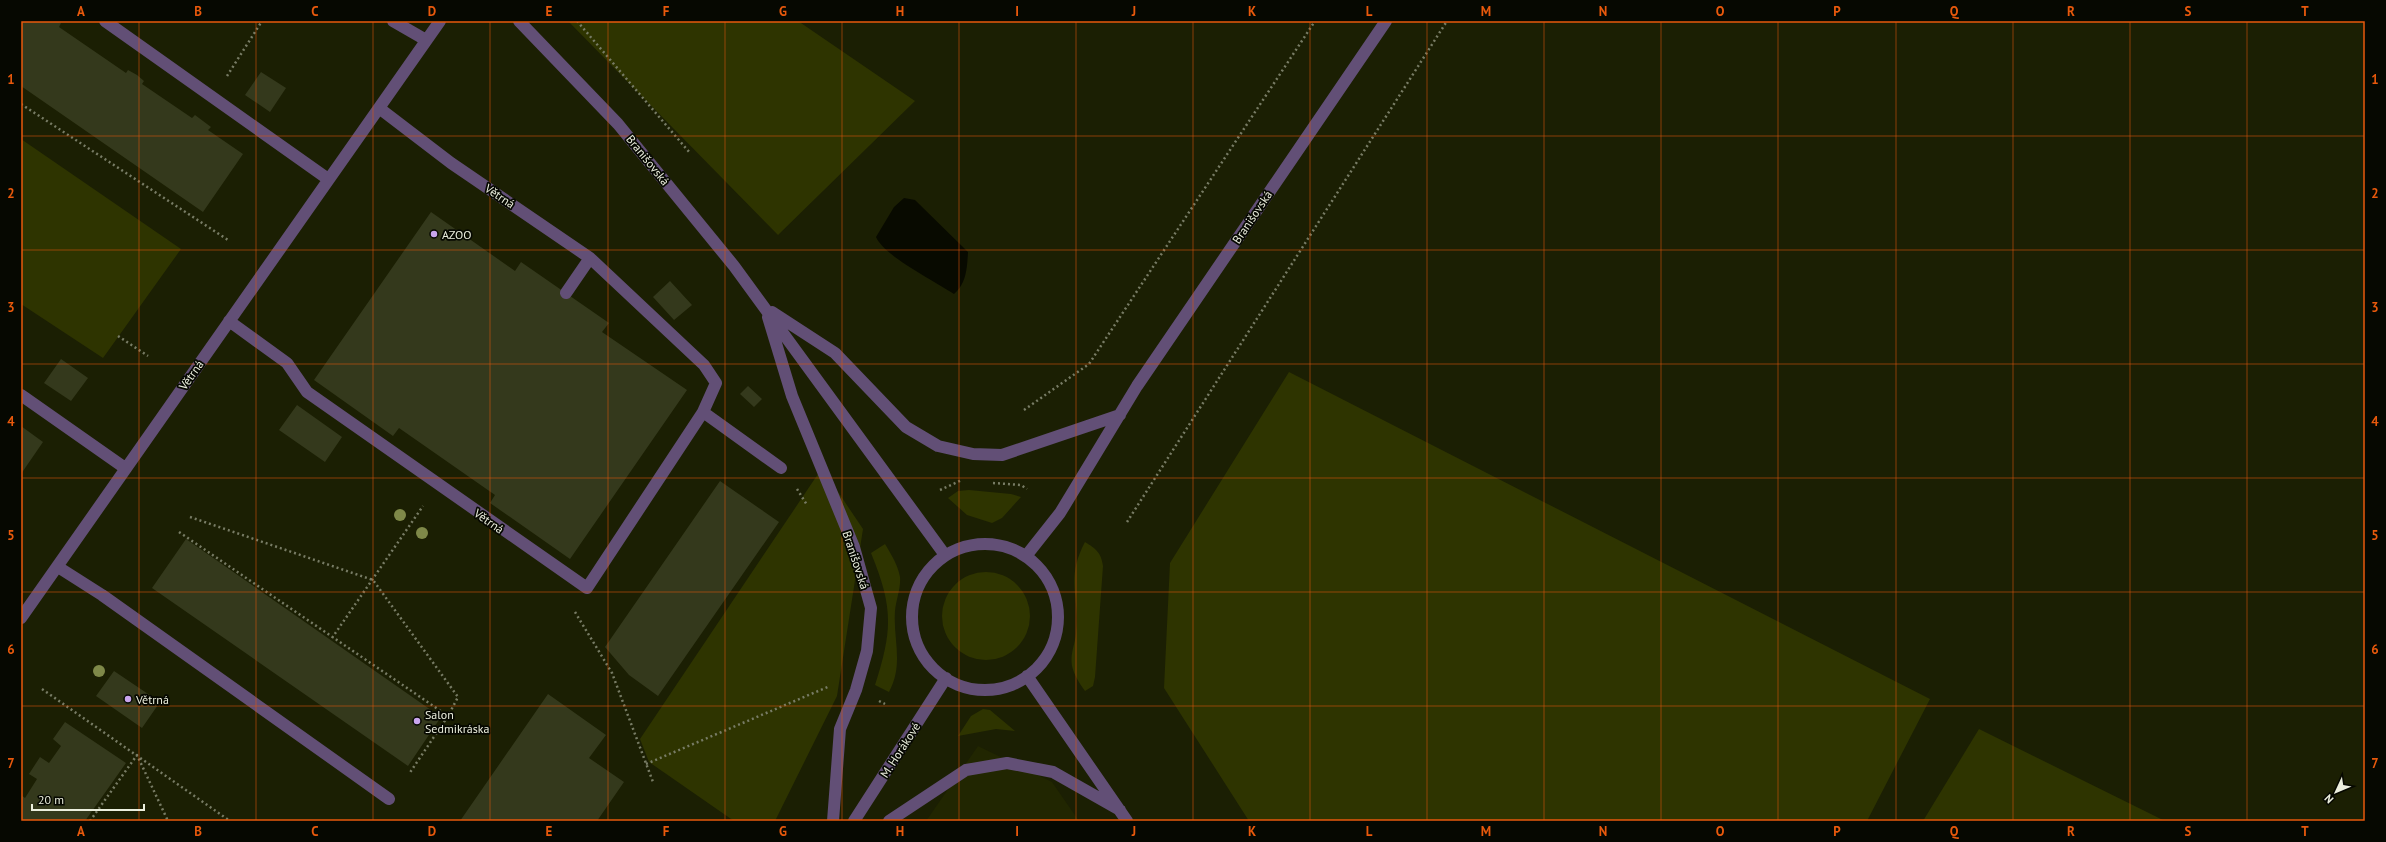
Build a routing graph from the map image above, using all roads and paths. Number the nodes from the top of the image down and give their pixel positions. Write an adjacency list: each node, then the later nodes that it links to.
1 (105, 21): 11 (street)
2 (262, 21): 11 (path)
3 (393, 21): 10 (street)
4 (440, 21): 10 (street, Větrná)
5 (519, 21): 19 (street, Branišovská)
6 (577, 21): 14 (path)
7 (1315, 21): 24 (path)
8 (1386, 21): 26 (street, Branišovská)
9 (1448, 21): 35 (path)
10 (426, 40): 13 (street, Větrná)
11 (213, 99): 15 (street)
12 (21, 104): 16 (path)
13 (379, 108): 15 (street, Větrná); 17 (street, Větrná)
14 (690, 153)
15 (328, 179): 20 (street, Větrná)
16 (228, 240)
17 (590, 258): 18 (street); 25 (street, Větrná)
18 (566, 293)
19 (766, 309): 26 (street, Branišovská); 37 (street, Branišovská); 58 (street, Branišovská)
20 (229, 321): 27 (street, Větrná); 31 (street, Větrná)
21 (118, 336): 22 (path)
22 (148, 356)
23 (21, 395): 27 (street)
24 (1024, 410)
25 (703, 412): 28 (street); 41 (street, Větrná)
26 (1120, 415): 38 (street, Branišovská)
27 (125, 468): 39 (street, Větrná)
28 (781, 468)
29 (965, 480): 33 (path)
30 (991, 483): 32 (path)
31 (438, 484): 40 (path); 41 (street, Větrná)
32 (1027, 489)
33 (940, 490)
34 (190, 517): 40 (path)
35 (1127, 522)
36 (179, 532): 43 (path)
37 (945, 555): 38 (street); 45 (street)
38 (1026, 556): 44 (street)
39 (58, 567): 42 (street, Větrná); 53 (street)
40 (373, 580): 43 (path); 48 (path)
41 (587, 588): 50 (path)
42 (21, 618)
43 (332, 638): 48 (path)
44 (1027, 676): 45 (street); 54 (street)
45 (946, 678): 59 (street, M. Horákové)
46 (834, 684): 50 (path)
47 (42, 689): 49 (path)
48 (448, 716): 51 (path)
49 (137, 755): 55 (path); 56 (path); 57 (path)
50 (646, 764): 52 (path)
51 (409, 774)
52 (653, 782)
53 (389, 799)
54 (1120, 810): 60 (street); 61 (street)
55 (90, 821)
56 (168, 821)
57 (230, 821)
58 (833, 821)
59 (854, 821)
60 (889, 821)
61 (1127, 821)

